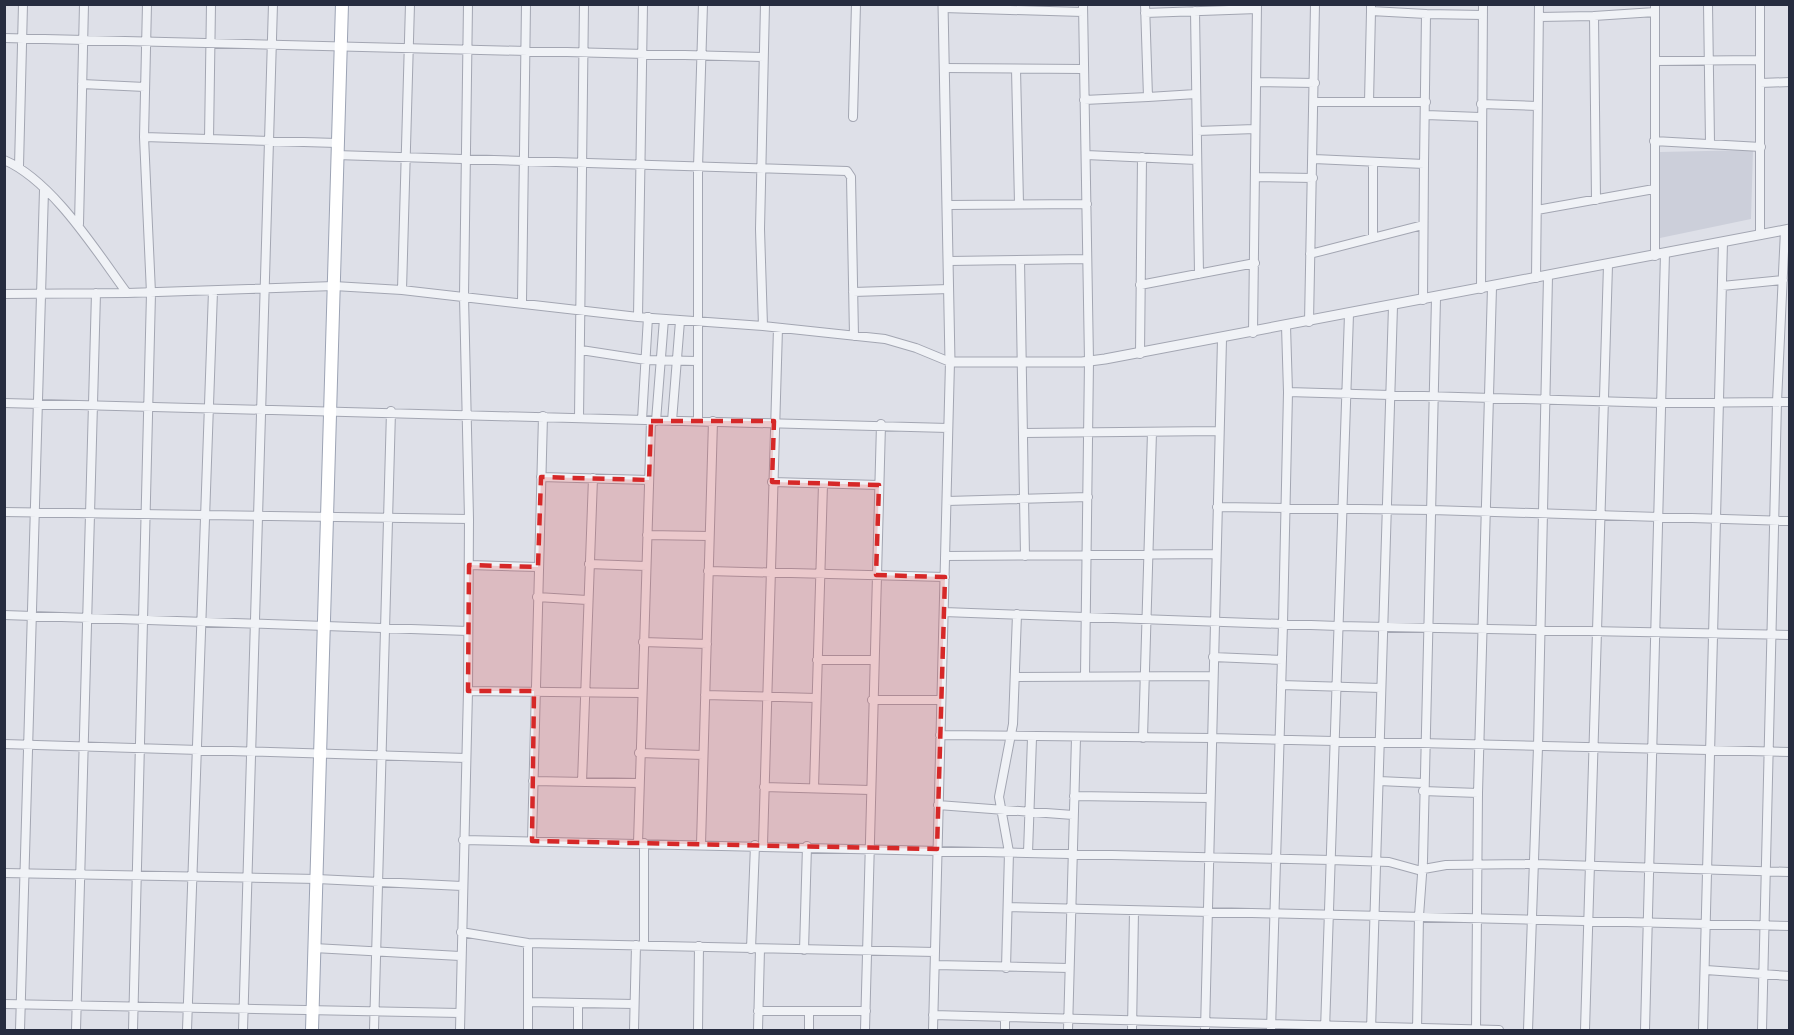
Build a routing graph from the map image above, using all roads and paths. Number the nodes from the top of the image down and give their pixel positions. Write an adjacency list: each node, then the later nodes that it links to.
1 (23, 4): 32 (street)
2 (84, 4): 33 (street)
3 (147, 4): 34 (street)
4 (211, 4): 35 (street)
5 (273, 4): 36 (street)
6 (342, 4): 37 (main road)
7 (410, 4): 38 (street)
8 (468, 4): 39 (street)
9 (526, 4): 40 (street)
10 (584, 4): 41 (street)
11 (643, 4): 42 (street)
12 (703, 4): 43 (street)
13 (765, 4): 44 (street)
14 (856, 4): 66 (street)
15 (1315, 4): 54 (street)
16 (1483, 4): 28 (street)
17 (1539, 4): 30 (street)
18 (1708, 4): 45 (street)
19 (1760, 4): 46 (street)
20 (943, 6): 22 (street); 48 (street)
21 (1257, 7): 26 (street); 51 (street)
22 (1083, 8): 50 (street)
23 (1371, 8): 27 (street); 61 (street)
24 (1655, 8): 29 (street); 47 (street)
25 (1145, 9): 26 (street); 58 (street)
26 (1195, 11): 57 (street)
27 (1426, 14): 28 (street); 62 (street)
28 (1483, 15): 63 (street)
29 (1593, 16): 30 (street); 96 (street)
30 (1539, 17): 64 (street)
31 (4, 38): 32 (street)
32 (22, 38): 33 (street); 89 (street)
33 (84, 39): 34 (street); 55 (street)
34 (146, 41): 35 (street); 56 (street)
35 (211, 42): 36 (street); 71 (street)
36 (272, 43): 37 (street); 72 (street)
37 (340, 45): 38 (street); 76 (main road)
38 (408, 46): 39 (street); 79 (street)
39 (468, 48): 40 (street); 83 (street)
40 (525, 50): 41 (street); 84 (street)
41 (584, 52): 42 (street); 86 (street)
42 (643, 53): 43 (street); 88 (street)
43 (700, 55): 44 (street); 90 (street)
44 (763, 57): 91 (street)
45 (1710, 60): 46 (street); 47 (street); 74 (street)
46 (1760, 60): 52 (street)
47 (1655, 61): 73 (street)
48 (944, 68): 49 (street); 99 (street)
49 (1016, 69): 50 (street); 97 (street)
50 (1083, 69): 59 (street)
51 (1256, 81): 54 (street); 68 (street)
52 (1760, 82): 53 (street); 75 (street)
53 (1790, 82)
54 (1315, 83): 60 (street)
55 (82, 84): 56 (street); 101 (street)
56 (145, 87): 70 (street)
57 (1196, 94): 58 (street); 69 (street)
58 (1148, 97): 59 (street)
59 (1084, 100): 77 (street)
60 (1315, 102): 61 (street); 80 (street)
61 (1369, 102): 62 (street)
62 (1425, 102): 65 (street)
63 (1481, 104): 64 (street); 67 (street)
64 (1537, 106): 100 (street)
65 (1426, 115): 67 (street); 87 (street)
66 (853, 117)
67 (1480, 117): 125 (street)
68 (1255, 129): 69 (street); 92 (street)
69 (1197, 131): 82 (street)
70 (144, 136): 71 (street); 131 (street)
71 (209, 139): 72 (street)
72 (269, 141): 76 (street); 123 (street)
73 (1654, 141): 74 (street); 94 (street)
74 (1710, 143): 75 (street)
75 (1761, 147): 104 (street)
76 (337, 149): 79 (street); 120 (main road)
77 (1086, 155): 78 (street); 98 (street)
78 (1142, 157): 82 (street); 119 (street)
79 (406, 159): 83 (street); 126 (street)
80 (1314, 159): 85 (street); 93 (street)
81 (4, 160): 89 (street)
82 (1197, 160): 115 (street)
83 (466, 161): 84 (street); 134 (street)
84 (524, 162): 86 (street); 137 (street)
85 (1373, 162): 87 (street); 105 (street)
86 (584, 164): 88 (street); 139 (street)
87 (1424, 164): 102 (street)
88 (641, 165): 90 (street); 141 (street)
89 (19, 166): 95 (street)
90 (698, 167): 91 (street); 146 (street)
91 (762, 168): 128 (street); 147 (street)
92 (1255, 177): 93 (street); 113 (street)
93 (1313, 178): 108 (street)
94 (1654, 189): 96 (street); 109 (street)
95 (44, 190): 101 (street); 133 (street)
96 (1596, 200): 100 (street)
97 (1019, 204): 98 (street); 99 (street)
98 (1087, 204): 110 (street)
99 (948, 206): 112 (street)
100 (1537, 210): 117 (street)
101 (79, 224): 130 (street)
102 (1423, 225): 105 (street); 136 (street)
103 (1787, 230): 104 (street); 118 (street)
104 (1760, 235): 106 (street)
105 (1373, 237): 108 (street)
106 (1723, 242): 107 (street); 121 (street)
107 (1665, 254): 109 (street); 173 (street)
108 (1310, 255): 145 (street)
109 (1655, 256): 114 (street)
110 (1088, 259): 111 (street); 159 (street)
111 (1020, 260): 112 (street); 161 (street)
112 (949, 261): 124 (street)
113 (1255, 263): 115 (street); 150 (street)
114 (1608, 265): 116 (street); 168 (street)
115 (1199, 274): 119 (street)
116 (1548, 276): 117 (street); 167 (street)
117 (1536, 278): 122 (street)
118 (1783, 280): 121 (street); 170 (street)
119 (1140, 285): 154 (street)
120 (334, 286): 123 (street); 126 (street); 179 (main road)
121 (1722, 286): 169 (street)
122 (1492, 287): 125 (street); 166 (street)
123 (265, 288): 127 (street); 178 (street)
124 (949, 289): 128 (street); 160 (street)
125 (1481, 289): 135 (street)
126 (402, 290): 134 (street)
127 (213, 291): 131 (street); 177 (street)
128 (853, 292): 151 (street)
129 (96, 293): 130 (street); 133 (street); 175 (street)
130 (127, 293): 131 (street)
131 (151, 293): 176 (street)
132 (4, 294): 133 (street)
133 (43, 294): 174 (street)
134 (464, 296): 137 (street); 181 (street)
135 (1436, 298): 136 (street); 165 (street)
136 (1423, 300): 138 (street)
137 (522, 302): 139 (street)
138 (1393, 306): 140 (street); 164 (street)
139 (582, 310): 141 (street); 153 (street)
140 (1349, 314): 145 (street); 163 (street)
141 (638, 317): 142 (street)
142 (648, 317): 143 (street); 155 (street)
143 (664, 319): 144 (street); 156 (street)
144 (680, 321): 146 (street); 157 (street)
145 (1309, 322): 148 (street)
146 (698, 323): 147 (street); 158 (street)
147 (763, 326): 149 (street)
148 (1286, 326): 150 (street); 162 (street)
149 (778, 328): 151 (street); 189 (street)
150 (1253, 333): 152 (street)
151 (854, 336): 160 (street)
152 (1222, 339): 154 (street); 192 (street)
153 (580, 350): 155 (street); 183 (street)
154 (1140, 354): 159 (street)
155 (646, 360): 156 (street); 184 (street)
156 (661, 361): 157 (street); 185 (street)
157 (677, 361): 158 (street); 186 (street)
158 (698, 361): 187 (street)
159 (1089, 361): 161 (street); 195 (street)
160 (950, 362): 161 (street); 191 (street)
161 (1022, 363): 194 (street)
162 (1288, 392): 163 (street); 206 (street)
163 (1345, 392): 164 (street); 207 (street)
164 (1390, 393): 165 (street); 208 (street)
165 (1436, 394): 166 (street); 209 (street)
166 (1490, 397): 167 (street); 212 (street)
167 (1545, 399): 168 (street); 215 (street)
168 (1602, 401): 173 (street); 218 (street)
169 (1719, 402): 170 (street); 173 (street); 223 (street)
170 (1778, 402): 171 (street); 224 (street)
171 (1790, 402)
172 (4, 403): 174 (street)
173 (1662, 403): 220 (street)
174 (38, 404): 175 (street); 211 (street)
175 (93, 404): 176 (street); 213 (street)
176 (148, 406): 177 (street); 214 (street)
177 (209, 408): 178 (street); 216 (street)
178 (263, 408): 179 (street); 217 (street)
179 (329, 410): 180 (street); 219 (main road)
180 (391, 411): 181 (street); 221 (street)
181 (468, 416): 182 (street); 222 (street)
182 (543, 416): 183 (street); 196 (street)
183 (579, 418): 184 (street)
184 (642, 420): 185 (street)
185 (653, 421): 186 (street); 198 (street)
186 (672, 421): 187 (street)
187 (698, 421): 188 (street)
188 (713, 421): 189 (street); 227 (street)
189 (774, 421): 190 (street); 199 (street)
190 (881, 424): 191 (street); 201 (street)
191 (948, 428): 204 (street)
192 (1219, 431): 193 (street); 205 (street)
193 (1152, 432): 195 (street); 228 (street)
194 (1024, 433): 195 (street); 203 (street)
195 (1089, 433): 202 (street)
196 (541, 477): 197 (street); 236 (street)
197 (593, 478): 198 (street); 233 (street)
198 (649, 480): 226 (street)
199 (772, 483): 200 (street); 238 (street)
200 (823, 484): 201 (street); 239 (street)
201 (879, 485): 240 (street)
202 (1088, 497): 203 (street); 230 (street)
203 (1024, 498): 204 (street); 232 (street)
204 (947, 501): 231 (street)
205 (1217, 507): 206 (street); 229 (street)
206 (1285, 508): 207 (street); 256 (street)
207 (1341, 509): 208 (street); 257 (street)
208 (1386, 510): 209 (street); 258 (street)
209 (1432, 510): 212 (street); 259 (street)
210 (4, 512): 211 (street)
211 (36, 512): 213 (street); 247 (street)
212 (1487, 512): 215 (street); 261 (street)
213 (89, 514): 214 (street); 249 (street)
214 (146, 514): 216 (street); 251 (street)
215 (1542, 514): 218 (street); 262 (street)
216 (204, 516): 217 (street); 253 (street)
217 (260, 516): 219 (street); 254 (street)
218 (1599, 516): 220 (street); 263 (street)
219 (326, 517): 221 (street); 255 (main road)
220 (1658, 517): 223 (street); 265 (street)
221 (388, 519): 222 (street); 260 (street)
222 (469, 519): 234 (street)
223 (1716, 519): 224 (street); 266 (street)
224 (1775, 520): 225 (street); 267 (street)
225 (1790, 521)
226 (647, 535): 227 (street); 235 (street)
227 (709, 536): 237 (street)
228 (1147, 554): 229 (street); 230 (street); 250 (street)
229 (1216, 554): 252 (street)
230 (1088, 555): 232 (street); 248 (street)
231 (945, 556): 232 (street); 241 (street)
232 (1025, 556)
233 (589, 564): 235 (street); 243 (street)
234 (469, 565): 236 (street); 264 (street)
235 (646, 566): 269 (street)
236 (538, 567): 242 (street)
237 (708, 571): 238 (street); 270 (street)
238 (769, 573): 239 (street); 287 (street)
239 (820, 573): 240 (street); 272 (street)
240 (876, 575): 241 (street); 273 (street)
241 (945, 577): 244 (street)
242 (537, 597): 243 (street); 283 (street)
243 (587, 600): 284 (street)
244 (944, 612): 245 (street); 290 (street)
245 (1017, 614): 248 (street); 278 (street)
246 (4, 615): 247 (street)
247 (32, 615): 249 (street); 302 (street)
248 (1087, 617): 250 (street); 275 (street)
249 (87, 618): 251 (street); 300 (street)
250 (1146, 618): 252 (street); 276 (street)
251 (143, 619): 253 (street); 305 (street)
252 (1214, 620): 256 (street); 271 (street)
253 (200, 621): 254 (street); 308 (street)
254 (255, 622): 255 (street); 309 (street)
255 (323, 624): 260 (street); 311 (main road)
256 (1283, 624): 257 (street); 274 (street)
257 (1338, 626): 258 (street); 280 (street)
258 (1382, 626): 259 (street); 281 (street)
259 (1429, 626): 261 (street); 303 (street)
260 (384, 627): 264 (street); 316 (street)
261 (1483, 627): 262 (street); 304 (street)
262 (1541, 628): 263 (street); 306 (street)
263 (1597, 629): 265 (street); 307 (street)
264 (468, 631): 282 (street)
265 (1655, 631): 266 (street); 310 (street)
266 (1714, 632): 267 (street); 312 (street)
267 (1772, 635): 268 (street); 313 (street)
268 (1790, 635)
269 (643, 642): 270 (street); 285 (street)
270 (706, 644): 286 (street)
271 (1213, 657): 274 (street); 277 (street)
272 (818, 660): 273 (street); 288 (street)
273 (873, 660): 289 (street)
274 (1282, 660): 279 (street)
275 (1085, 676): 276 (street); 278 (street)
276 (1145, 676): 277 (street); 295 (street)
277 (1213, 676): 296 (street)
278 (1016, 677): 292 (street)
279 (1281, 685): 280 (street); 297 (street)
280 (1336, 687): 281 (street); 298 (street)
281 (1381, 687): 301 (street)
282 (468, 691): 283 (street); 318 (street)
283 (534, 691): 284 (street); 319 (street)
284 (584, 691): 285 (street); 321 (street)
285 (641, 693): 314 (street)
286 (705, 695): 287 (street); 317 (street)
287 (766, 697): 288 (street); 323 (street)
288 (816, 698): 325 (street)
289 (872, 700): 290 (street); 326 (street)
290 (941, 700): 291 (street)
291 (940, 735): 292 (street); 330 (street)
292 (1012, 737): 293 (street); 331 (street)
293 (1032, 738): 294 (street); 332 (street)
294 (1076, 738): 295 (street); 328 (street)
295 (1143, 738): 296 (street)
296 (1211, 738): 297 (street); 329 (street)
297 (1279, 740): 298 (street); 346 (street)
298 (1334, 742): 301 (street); 347 (street)
299 (4, 744): 302 (street)
300 (83, 744): 302 (street); 305 (street); 359 (street)
301 (1380, 744): 303 (street); 320 (street)
302 (28, 745): 358 (street)
303 (1425, 745): 304 (street); 324 (street)
304 (1480, 746): 306 (street); 327 (street)
305 (140, 747): 308 (street); 360 (street)
306 (1538, 747): 307 (street); 350 (street)
307 (1593, 748): 310 (street); 351 (street)
308 (196, 749): 309 (street); 361 (street)
309 (251, 750): 311 (street); 363 (street)
310 (1653, 750): 312 (street); 352 (street)
311 (320, 751): 316 (street); 362 (main road)
312 (1711, 751): 313 (street); 354 (street)
313 (1769, 752): 315 (street); 355 (street)
314 (639, 753): 317 (street); 322 (street)
315 (1790, 753)
316 (382, 755): 318 (street); 364 (street)
317 (703, 755): 337 (street)
318 (466, 758): 334 (street)
319 (533, 781): 321 (street); 335 (street)
320 (1379, 781): 324 (street); 348 (street)
321 (582, 782): 322 (street)
322 (639, 783): 336 (street)
323 (764, 787): 325 (street); 338 (street)
324 (1423, 787): 327 (street); 353 (street)
325 (814, 788): 326 (street)
326 (870, 790): 340 (street)
327 (1478, 793): 349 (street)
328 (1074, 796): 329 (street); 333 (street)
329 (1210, 798): 345 (street)
330 (938, 805): 331 (street); 341 (street)
331 (1000, 810): 332 (street); 342 (street)
332 (1030, 812): 333 (street); 343 (street)
333 (1073, 815): 344 (street)
334 (463, 840): 335 (street); 365 (street)
335 (532, 841): 336 (street)
336 (641, 843): 337 (street); 383 (street)
337 (701, 844): 338 (street)
338 (759, 845): 339 (street); 386 (street)
339 (807, 846): 340 (street); 387 (street)
340 (869, 847): 341 (street); 388 (street)
341 (936, 849): 342 (street); 390 (street)
342 (1009, 852): 343 (street); 366 (street)
343 (1028, 853): 344 (street)
344 (1072, 854): 345 (street); 367 (street)
345 (1208, 857): 346 (street); 369 (street)
346 (1275, 858): 347 (street); 370 (street)
347 (1332, 860): 348 (street); 371 (street)
348 (1376, 861): 353 (street); 372 (street)
349 (1477, 864): 350 (street); 353 (street); 374 (street)
350 (1535, 864): 351 (street); 375 (street)
351 (1589, 865): 352 (street); 376 (street)
352 (1650, 867): 354 (street); 377 (street)
353 (1422, 869): 373 (street)
354 (1709, 869): 355 (street); 378 (street)
355 (1766, 872): 356 (street); 379 (street)
356 (1790, 872)
357 (4, 873): 358 (street)
358 (24, 873): 359 (street); 401 (street)
359 (79, 874): 360 (street); 402 (street)
360 (136, 875): 361 (street); 404 (street)
361 (191, 877): 363 (street); 405 (street)
362 (316, 879): 363 (street); 364 (street); 385 (main road)
363 (249, 880): 406 (street)
364 (379, 882): 365 (street); 389 (street)
365 (462, 886): 381 (street)
366 (1008, 907): 367 (street); 393 (street)
367 (1071, 909): 368 (street); 394 (street)
368 (1134, 910): 369 (street); 416 (street)
369 (1207, 911): 370 (street); 417 (street)
370 (1274, 913): 371 (street); 418 (street)
371 (1330, 914): 372 (street); 419 (street)
372 (1374, 915): 373 (street); 420 (street)
373 (1419, 916): 374 (street); 439 (street)
374 (1477, 917): 375 (street); 440 (street)
375 (1533, 919): 376 (street); 442 (street)
376 (1588, 920): 377 (street); 443 (street)
377 (1649, 922): 378 (street); 444 (street)
378 (1707, 924): 379 (street); 395 (street)
379 (1764, 926): 380 (street); 396 (street)
380 (1790, 927)
381 (461, 932): 382 (street); 391 (street)
382 (528, 943): 383 (street); 398 (street)
383 (640, 945): 384 (street); 403 (street)
384 (699, 946): 386 (street); 432 (street)
385 (314, 948): 389 (street); 407 (main road)
386 (755, 949): 387 (street); 408 (street)
387 (804, 950): 388 (street)
388 (867, 951): 390 (street); 410 (street)
389 (377, 952): 391 (street); 411 (street)
390 (935, 952): 392 (street)
391 (460, 956): 412 (street)
392 (935, 965): 393 (street); 413 (street)
393 (1006, 968): 394 (street)
394 (1070, 968): 415 (street)
395 (1706, 970): 396 (street); 445 (street)
396 (1763, 975): 397 (street); 446 (street)
397 (1790, 976)
398 (528, 1002): 399 (street); 429 (street)
399 (578, 1003): 403 (street); 430 (street)
400 (4, 1004): 401 (street)
401 (21, 1004): 402 (street); 421 (street)
402 (77, 1004): 404 (street); 422 (street)
403 (634, 1004): 431 (street)
404 (134, 1005): 405 (street); 423 (street)
405 (188, 1007): 406 (street); 424 (street)
406 (244, 1008): 407 (street); 425 (street)
407 (312, 1011): 411 (street); 426 (main road)
408 (758, 1011): 409 (street); 433 (street)
409 (809, 1011): 410 (street); 434 (street)
410 (866, 1011): 435 (street)
411 (375, 1012): 412 (street); 427 (street)
412 (460, 1013): 428 (street)
413 (933, 1015): 414 (street); 436 (street)
414 (1005, 1018): 415 (street); 437 (street)
415 (1068, 1020): 416 (street); 438 (street)
416 (1132, 1026): 417 (street)
417 (1205, 1027): 418 (street)
418 (1271, 1028): 419 (street)
419 (1325, 1028): 420 (street)
420 (1371, 1029): 439 (street)
421 (20, 1030)
422 (76, 1030)
423 (133, 1030)
424 (188, 1030)
425 (243, 1030)
426 (312, 1030)
427 (374, 1030)
428 (460, 1030)
429 (528, 1030)
430 (578, 1030)
431 (634, 1030)
432 (698, 1030)
433 (758, 1030)
434 (809, 1030)
435 (865, 1030)
436 (933, 1030)
437 (1005, 1030)
438 (1068, 1030)
439 (1417, 1030): 440 (street)
440 (1476, 1030): 441 (street)
441 (1499, 1030)
442 (1528, 1030)
443 (1585, 1030)
444 (1645, 1030)
445 (1704, 1030)
446 (1762, 1030)

